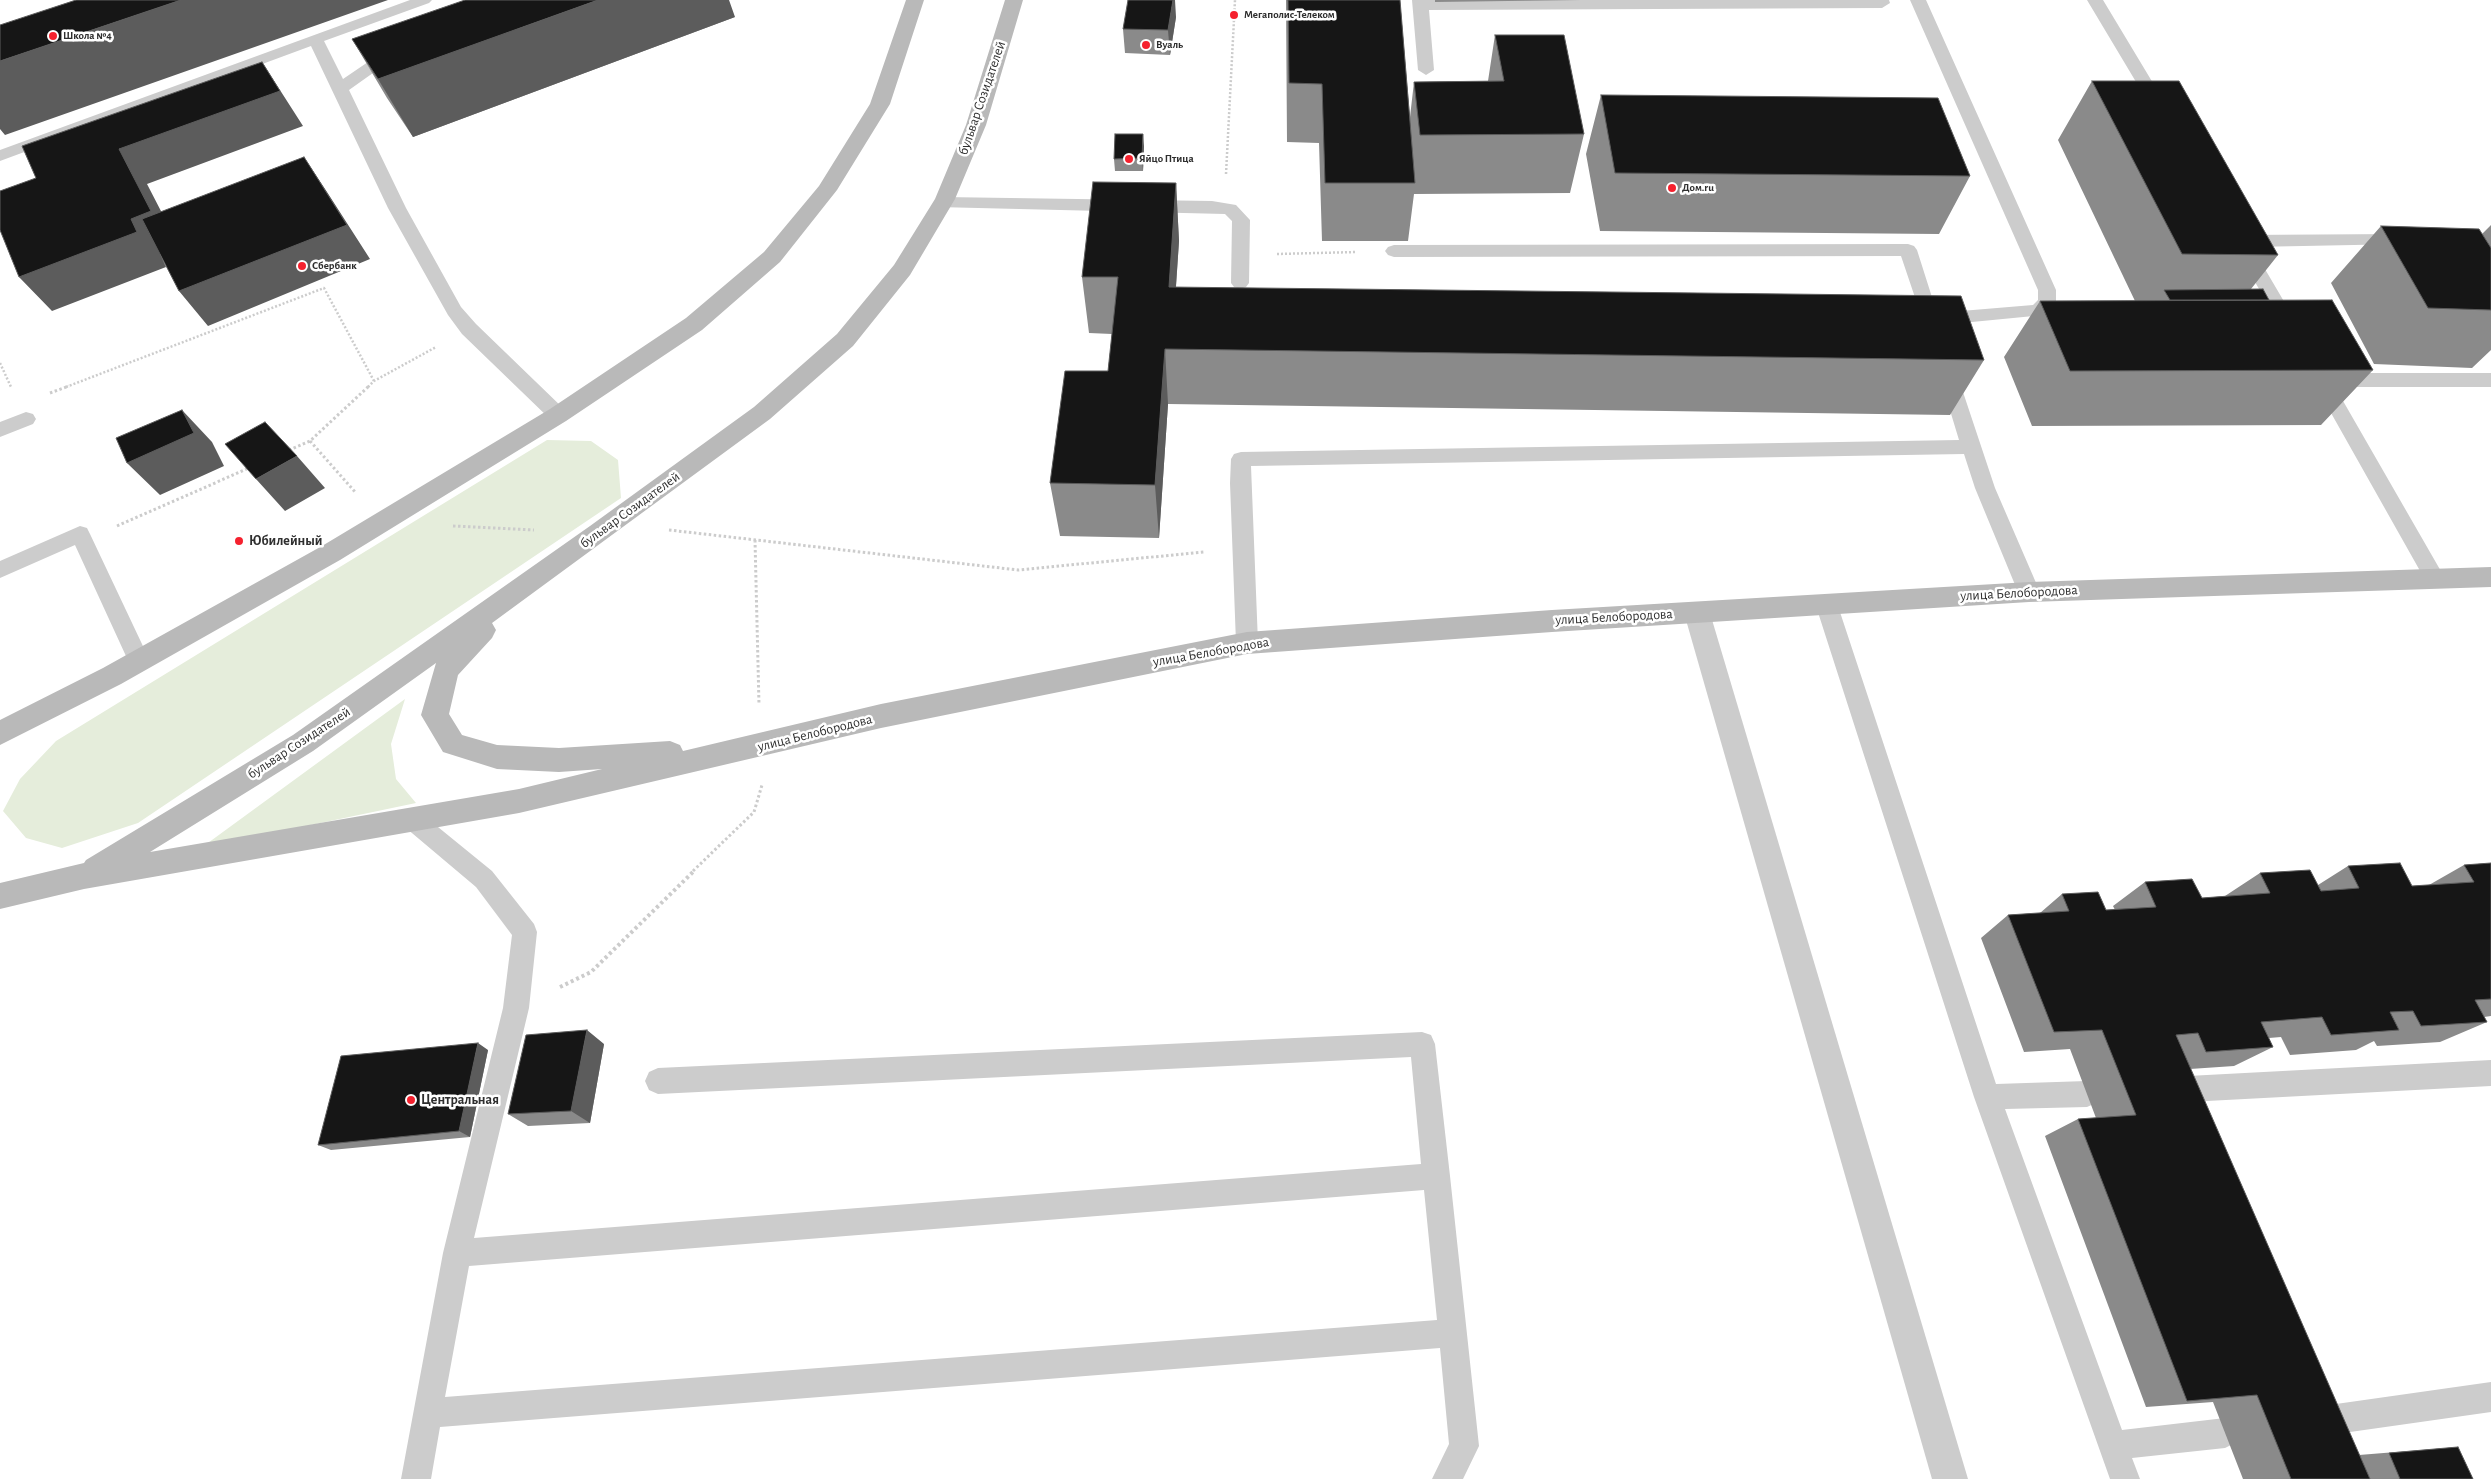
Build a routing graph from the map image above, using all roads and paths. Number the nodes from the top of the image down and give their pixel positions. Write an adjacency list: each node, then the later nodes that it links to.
1 (424, 0): 9 (lane)
2 (916, 0): 33 (main road)
3 (1014, 0): 15 (main road, бульвар Созидателей)
4 (1235, 0): 16 (path)
5 (1881, 0): 8 (lane)
6 (1918, 0): 23 (lane)
7 (2095, 0): 13 (lane)
8 (1421, 2): 11 (lane)
9 (315, 39): 12 (lane); 14 (lane)
10 (411, 52): 12 (lane)
11 (1426, 70)
12 (340, 89): 24 (lane)
13 (2170, 125)
14 (0, 156)
15 (943, 203): 16 (lane); 44 (main road, бульвар Созидателей)
16 (1224, 209): 21 (lane)
17 (2230, 224): 19 (lane)
18 (2414, 240): 19 (lane)
19 (2240, 241): 26 (lane)
20 (1394, 250): 21 (path); 23 (lane)
21 (1240, 254): 22 (lane)
22 (1240, 283)
23 (1930, 320): 25 (lane)
24 (470, 329): 31 (path); 33 (lane)
25 (1936, 338)
26 (2298, 340)
27 (1942, 356): 37 (lane)
28 (2312, 364): 29 (lane)
29 (2322, 380): 30 (lane); 50 (lane)
30 (2491, 380)
31 (374, 382): 32 (path); 36 (path)
32 (47, 394)
33 (558, 415): 55 (main road)
34 (26, 419): 35 (lane)
35 (0, 430)
36 (310, 441): 38 (path); 40 (path)
37 (1971, 447): 51 (lane); 54 (lane)
38 (283, 453)
39 (256, 465): 46 (path)
40 (362, 500)
41 (449, 526): 42 (path)
42 (544, 530)
43 (660, 531): 45 (path)
44 (599, 533): 60 (main road, улица Белобородова); 63 (main road, бульвар Созидателей)
45 (755, 540): 47 (path); 57 (path)
46 (83, 541): 48 (lane); 55 (lane)
47 (1209, 544)
48 (0, 570)
49 (2491, 577): 50 (main road, улица Белобородова)
50 (2435, 579): 51 (main road, улица Белобородова)
51 (2029, 592): 52 (main road, улица Белобородова)
52 (1826, 603): 53 (main road, улица Белобородова); 71 (lane)
53 (1697, 613): 54 (main road, улица Белобородова); 83 (street)
54 (1247, 643): 60 (main road, улица Белобородова)
55 (139, 661): 56 (main road)
56 (112, 676): 58 (main road); 59 (main road)
57 (759, 706)
58 (0, 733)
59 (0, 746)
60 (749, 749): 62 (main road, улица Белобородова)
61 (762, 784): 65 (path)
62 (414, 821): 63 (main road, улица Белобородова); 65 (lane)
63 (84, 876): 64 (main road)
64 (7, 892)
65 (516, 1008): 74 (lane)
66 (2491, 1073): 68 (lane)
67 (658, 1081): 73 (lane)
68 (2193, 1089): 69 (lane); 72 (lane)
69 (2156, 1091)
70 (2087, 1094): 71 (lane)
71 (1987, 1097): 80 (lane)
72 (2205, 1117)
73 (1437, 1176): 74 (lane); 75 (lane)
74 (457, 1253): 78 (lane)
75 (1454, 1334): 78 (lane); 82 (lane)
76 (2324, 1392): 77 (lane)
77 (2491, 1396)
78 (428, 1413): 81 (lane)
79 (2225, 1433): 80 (lane)
80 (2112, 1446): 84 (lane)
81 (416, 1479)
82 (1447, 1479)
83 (1950, 1479)
84 (2125, 1479)

